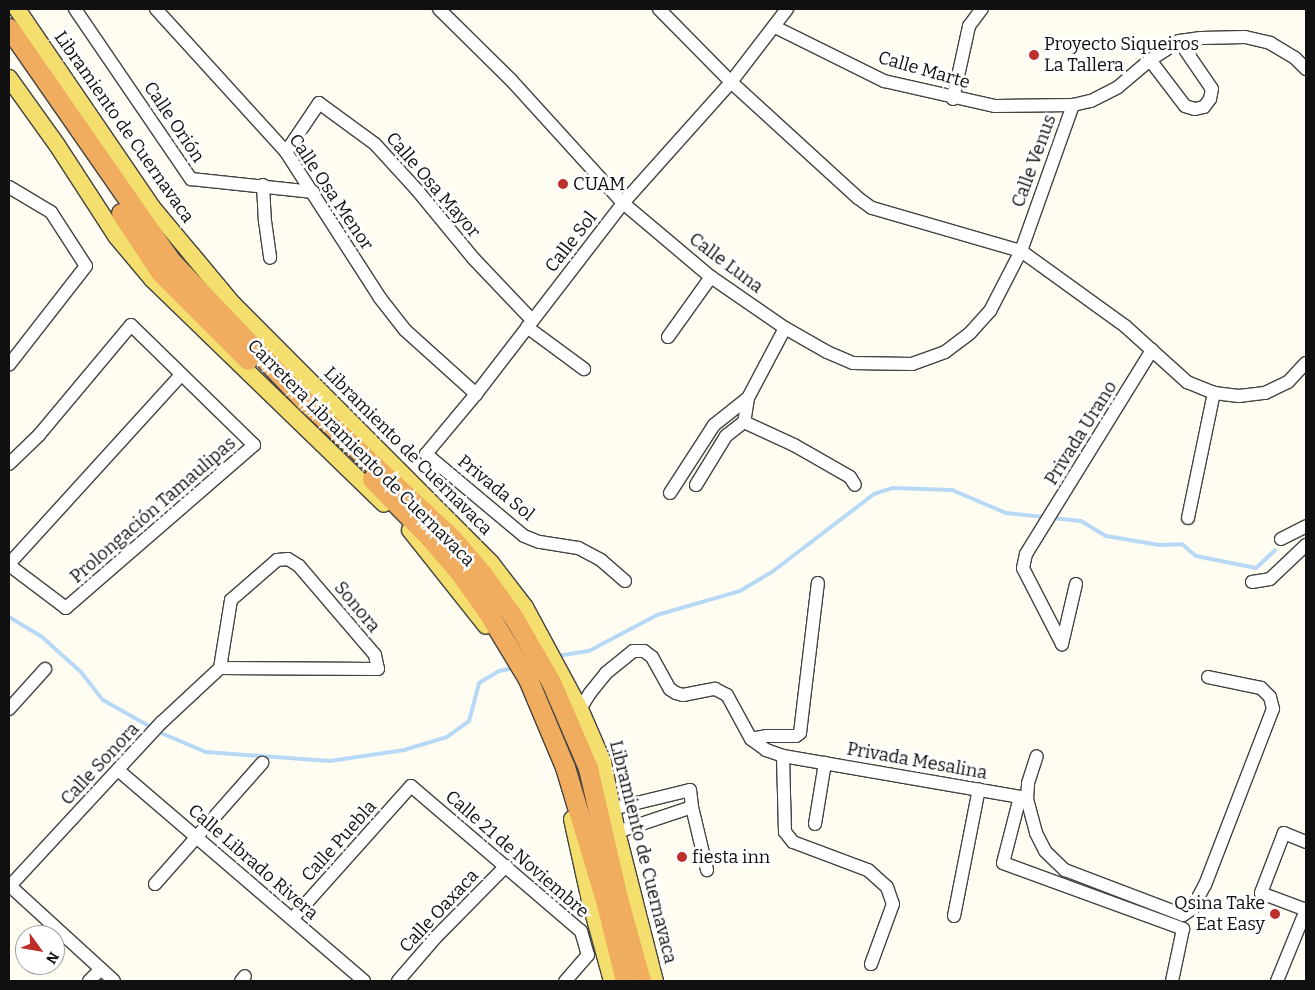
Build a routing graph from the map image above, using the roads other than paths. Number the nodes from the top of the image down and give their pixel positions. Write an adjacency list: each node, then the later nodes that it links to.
1 (18, 9): 52 (main road, Libramiento de Cuernavaca)
2 (75, 9): 19 (street, Calle Orión)
3 (156, 9): 18 (street, Calle Osa Menor)
4 (439, 9): 22 (street, Calle Luna)
5 (658, 9): 15 (street)
6 (787, 9): 8 (street, Calle Sol)
7 (982, 9): 16 (street)
8 (775, 27): 15 (street, Calle Sol); 16 (street, Calle Marte)
9 (9, 28): 52 (highway, Carretera Libramiento de Cuernavaca)
10 (1179, 41): 12 (street, Calle Venus); 12 (street); 13 (street, Calle Venus)
11 (9, 49): 52 (highway, Carretera Libramiento de Cuernavaca)
12 (1150, 60): 17 (street, Calle Venus)
13 (1306, 69)
14 (9, 78): 52 (main road)
15 (731, 82): 22 (street, Calle Sol); 23 (street)
16 (953, 98): 17 (street, Calle Marte)
17 (1073, 105): 23 (street, Calle Venus)
18 (286, 152): 21 (street, Calle Osa Menor); 26 (street, Calle Osa Mayor)
19 (263, 185): 21 (street, Calle Orión); 24 (street)
20 (9, 187): 31 (street)
21 (313, 192): 35 (street, Calle Osa Menor)
22 (623, 203): 25 (street, Calle Luna); 26 (street, Calle Sol)
23 (1021, 251): 27 (street, Calle Luna); 29 (street)
24 (270, 258)
25 (711, 277): 27 (street, Calle Luna); 28 (street)
26 (530, 324): 32 (street); 35 (street, Calle Sol)
27 (785, 328): 36 (street)
28 (668, 336)
29 (1152, 350): 34 (street); 51 (street, Privada Urano)
30 (1306, 363): 34 (street)
31 (9, 365)
32 (584, 369)
33 (181, 374): 39 (street, Prolongación Tamaulipas); 47 (street); 47 (street, Prolongación Tamaulipas)
34 (1214, 393): 43 (street)
35 (476, 394): 38 (street, Calle Sol)
36 (748, 398): 37 (street); 42 (street)
37 (744, 422): 40 (street); 41 (street)
38 (426, 454): 48 (street, Privada Sol)
39 (9, 464)
40 (855, 484)
41 (696, 485)
42 (670, 493)
43 (1188, 518)
44 (1306, 526): 45 (street)
45 (1281, 539)
46 (1306, 545): 49 (street)
47 (9, 564)
48 (626, 581)
49 (1252, 582)
50 (818, 583): 60 (street)
51 (1076, 584)
52 (527, 653): 56 (highway, Carretera Libramiento de Cuernavaca); 57 (highway, Carretera Libramiento de Cuernavaca)
53 (220, 668): 53 (street, Sonora); 65 (street, Calle Sonora)
54 (45, 669): 58 (street)
55 (1208, 678): 68 (street)
56 (524, 680): 90 (main road); 91 (highway, Carretera Libramiento de Cuernavaca)
57 (558, 680): 59 (main road, Libramiento de Cuernavaca); 92 (highway, Carretera Libramiento de Cuernavaca)
58 (9, 709)
59 (580, 709): 60 (street, Privada Mesalina); 70 (main road, Libramiento de Cuernavaca)
60 (752, 739): 61 (street, Privada Mesalina)
61 (783, 756): 64 (street, Privada Mesalina); 82 (street)
62 (1037, 756): 68 (street)
63 (262, 763): 73 (street)
64 (825, 763): 67 (street, Privada Mesalina); 71 (street)
65 (118, 770): 73 (street, Calle Librado Rivera); 78 (street, Calle Sonora)
66 (411, 786): 75 (street, Calle 21 de Noviembre); 81 (street, Calle Puebla)
67 (979, 789): 68 (street, Privada Mesalina); 80 (street)
68 (1023, 798): 84 (street)
69 (692, 807): 70 (street); 72 (street); 76 (street)
70 (612, 809): 72 (main road, Libramiento de Cuernavaca)
71 (816, 824)
72 (618, 832): 93 (main road, Libramiento de Cuernavaca)
73 (197, 836): 77 (street); 81 (street, Calle Librado Rivera)
74 (1306, 842): 79 (street)
75 (506, 866): 88 (street, Calle Oaxaca); 89 (street, Calle 21 de Noviembre)
76 (707, 870)
77 (155, 884)
78 (9, 886): 83 (street)
79 (1306, 910): 94 (street)
80 (954, 916)
81 (292, 918): 87 (street, Calle Librado Rivera)
82 (871, 964)
83 (101, 970): 85 (street); 86 (street)
84 (1175, 980)
85 (89, 981)
86 (114, 981)
87 (364, 981)
88 (398, 981)
89 (565, 981)
90 (612, 981)
91 (625, 981)
92 (641, 981)
93 (655, 981)
94 (1277, 981)

